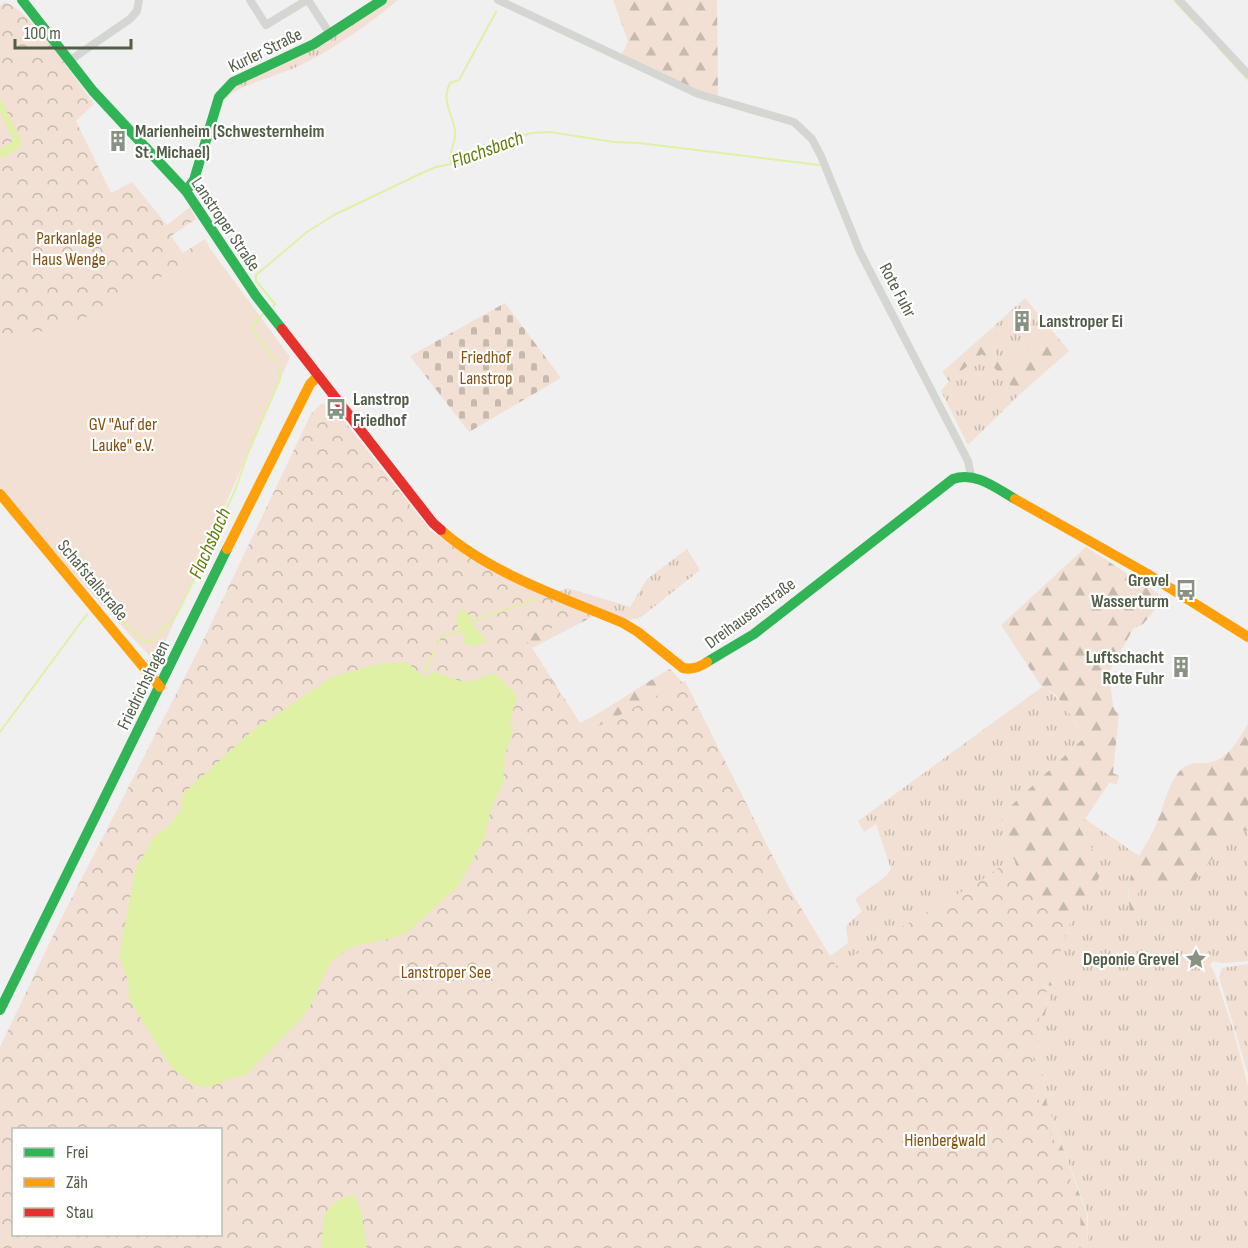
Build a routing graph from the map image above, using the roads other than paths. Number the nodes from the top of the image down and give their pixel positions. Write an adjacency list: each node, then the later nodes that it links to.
1 (22, 0): 9 (main road, Lanstroper Straße)
2 (139, 0): 9 (street)
3 (250, 0): 4 (street)
4 (307, 0): 8 (street)
5 (382, 0): 8 (main road, Kurler Straße)
6 (498, 0): 14 (street, Rote Fuhr)
7 (1179, 0): 10 (street)
8 (330, 34): 11 (main road, Kurler Straße)
9 (69, 62): 11 (main road, Lanstroper Straße)
10 (1248, 74)
11 (186, 191): 12 (main road, Lanstroper Straße)
12 (318, 376): 13 (main road, Lanstroper Straße); 17 (main road, Friedrichshagen)
13 (395, 475): 14 (main road, Dreihausenstraße)
14 (971, 476): 16 (main road)
15 (0, 494): 17 (main road, Schafstallstraße)
16 (1248, 637)
17 (160, 687): 18 (main road, Friedrichshagen)
18 (0, 1010)

